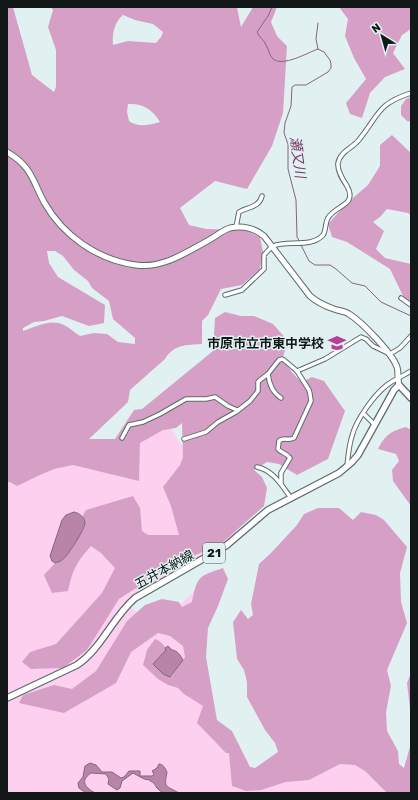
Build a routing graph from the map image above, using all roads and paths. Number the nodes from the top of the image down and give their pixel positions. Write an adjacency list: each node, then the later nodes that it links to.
1 (411, 93): 5 (street)
2 (7, 152): 4 (main road)
3 (262, 196): 4 (street)
4 (236, 227): 5 (main road)
5 (272, 247): 6 (street); 10 (main road)
6 (225, 295)
7 (401, 298): 8 (street)
8 (411, 305)
9 (411, 336): 10 (street)
10 (390, 354): 11 (street); 14 (main road)
11 (297, 371): 13 (street); 25 (street)
12 (411, 371): 14 (street)
13 (268, 374): 16 (street); 18 (street)
14 (397, 378): 15 (main road); 19 (street)
15 (399, 385): 17 (main road); 20 (main road, 五井本納線 / 21)
16 (281, 398)
17 (411, 398)
18 (237, 410): 21 (street); 22 (street)
19 (364, 414): 20 (street); 24 (street)
20 (374, 425): 24 (main road, 五井本納線 / 21)
21 (122, 438)
22 (184, 440)
23 (257, 467): 25 (street)
24 (346, 468): 26 (main road, 五井本納線 / 21)
25 (280, 483): 26 (street)
26 (291, 498): 27 (main road, 五井本納線 / 21)
27 (7, 698)

